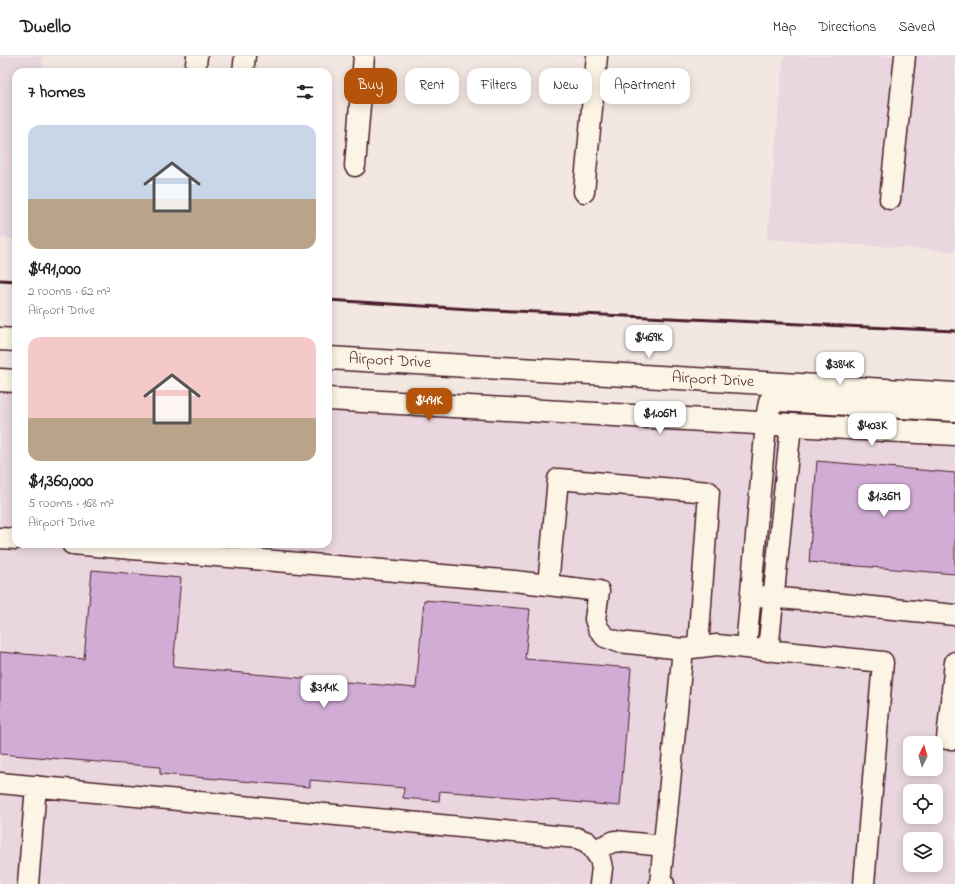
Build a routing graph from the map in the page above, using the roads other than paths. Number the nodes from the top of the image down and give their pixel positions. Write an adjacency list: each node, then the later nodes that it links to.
1 (196, 56): 6 (street)
2 (245, 56): 7 (street)
3 (364, 56): 8 (street)
4 (597, 56): 9 (street)
5 (905, 56): 10 (street)
6 (195, 68)
7 (244, 68)
8 (355, 166)
9 (584, 192)
10 (890, 199)
11 (0, 339): 12 (main road)
12 (12, 340)
13 (332, 358): 16 (main road, Airport Drive)
14 (0, 380): 15 (main road)
15 (12, 381)
16 (955, 394)
17 (332, 399): 19 (main road)
18 (955, 410): 19 (main road)
19 (766, 424): 20 (main road); 26 (street)
20 (791, 425): 21 (main road); 27 (street)
21 (955, 434)
22 (0, 538): 23 (street)
23 (12, 539)
24 (156, 548): 25 (street)
25 (548, 585): 29 (street); 29 (street)
26 (751, 595): 27 (street); 30 (street)
27 (773, 597): 28 (street); 31 (street)
28 (955, 615)
29 (690, 648): 30 (street); 36 (street)
30 (746, 648): 31 (street)
31 (768, 651): 41 (street)
32 (955, 662): 33 (street)
33 (955, 739)
34 (0, 784): 35 (street)
35 (36, 786): 37 (street); 38 (street)
36 (664, 846): 37 (street); 40 (street)
37 (594, 850): 39 (street)
38 (28, 884)
39 (600, 884)
40 (664, 884)
41 (864, 884)

